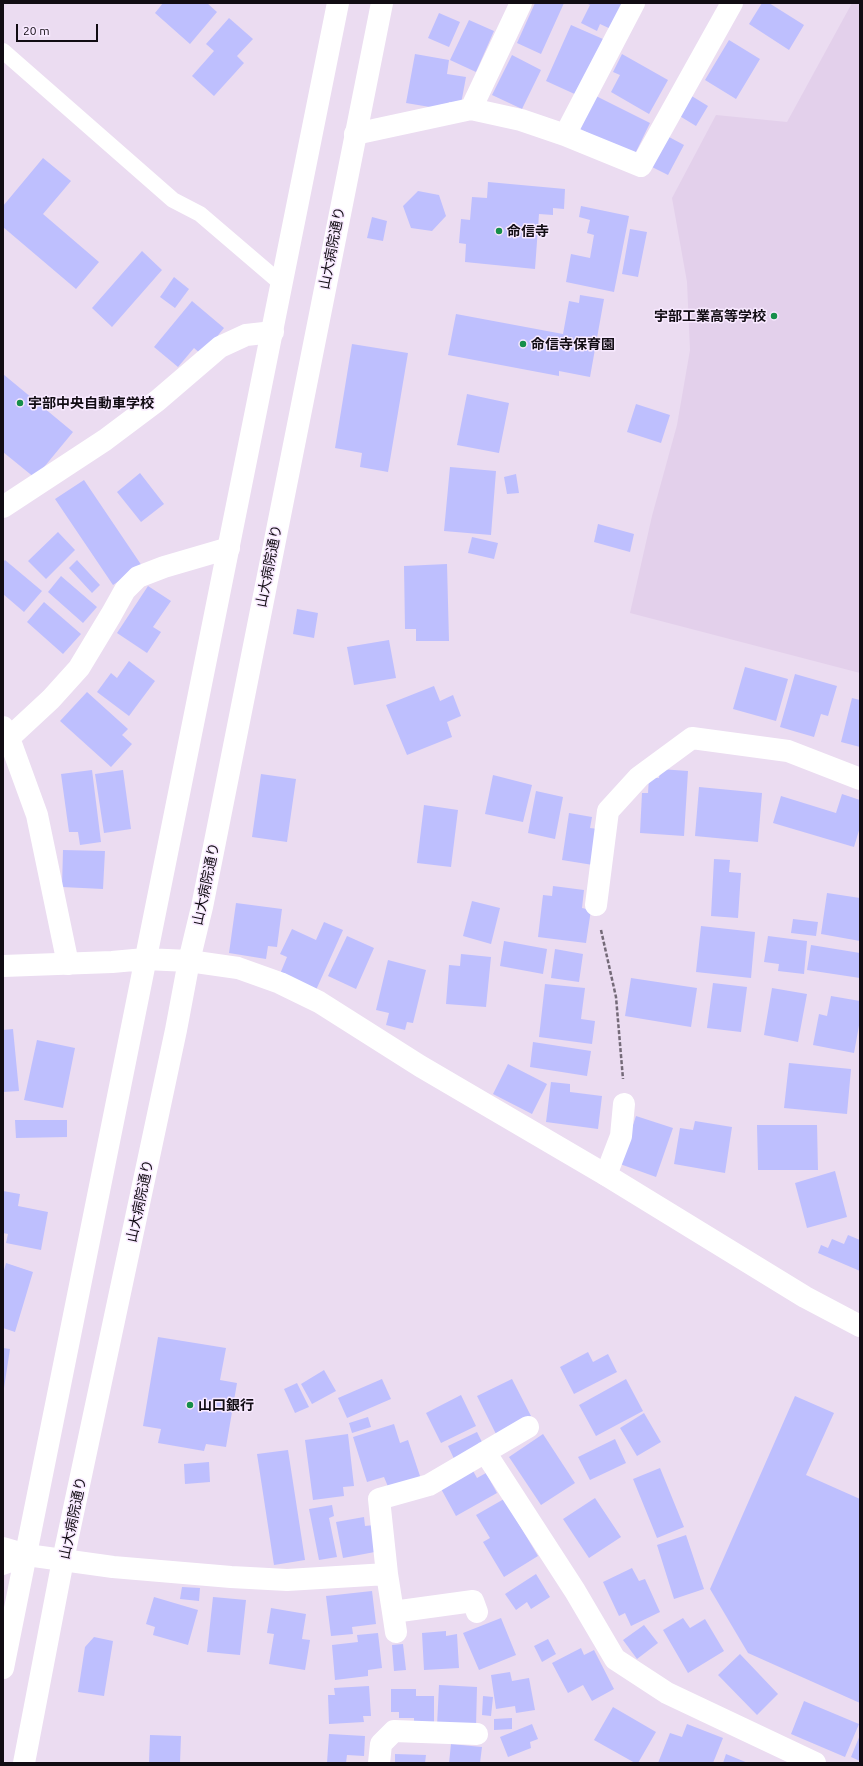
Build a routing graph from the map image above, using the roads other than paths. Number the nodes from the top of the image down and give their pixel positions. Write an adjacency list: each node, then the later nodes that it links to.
1 (338, 3): 10 (street)
2 (382, 3): 8 (street, 山大病院通り)
3 (521, 3): 7 (street)
4 (634, 3): 9 (street)
5 (732, 3): 9 (street)
6 (3, 51): 10 (lane)
7 (471, 109): 8 (street); 9 (street)
8 (355, 134): 18 (street, 山大病院通り)
9 (565, 135)
10 (283, 285): 11 (street)
11 (273, 332): 12 (street); 13 (street)
12 (3, 507)
13 (229, 548): 14 (street); 17 (street)
14 (6, 733): 19 (street)
15 (860, 779): 16 (street)
16 (596, 905)
17 (145, 958): 18 (street); 19 (street); 27 (street)
18 (189, 960): 22 (street); 28 (street, 山大病院通り)
19 (68, 964): 20 (street)
20 (3, 966)
21 (624, 1104): 22 (street)
22 (606, 1175): 23 (street)
23 (860, 1326)
24 (528, 1427): 25 (street)
25 (485, 1452): 30 (street); 36 (street)
26 (3, 1548): 27 (street)
27 (27, 1555): 28 (street); 29 (lane); 32 (street)
28 (64, 1560): 30 (street); 34 (street, 山大病院通り)
29 (3, 1567)
30 (387, 1574): 31 (street)
31 (477, 1612)
32 (3, 1668)
33 (477, 1734): 35 (street)
34 (24, 1763)
35 (379, 1763)
36 (815, 1763)

